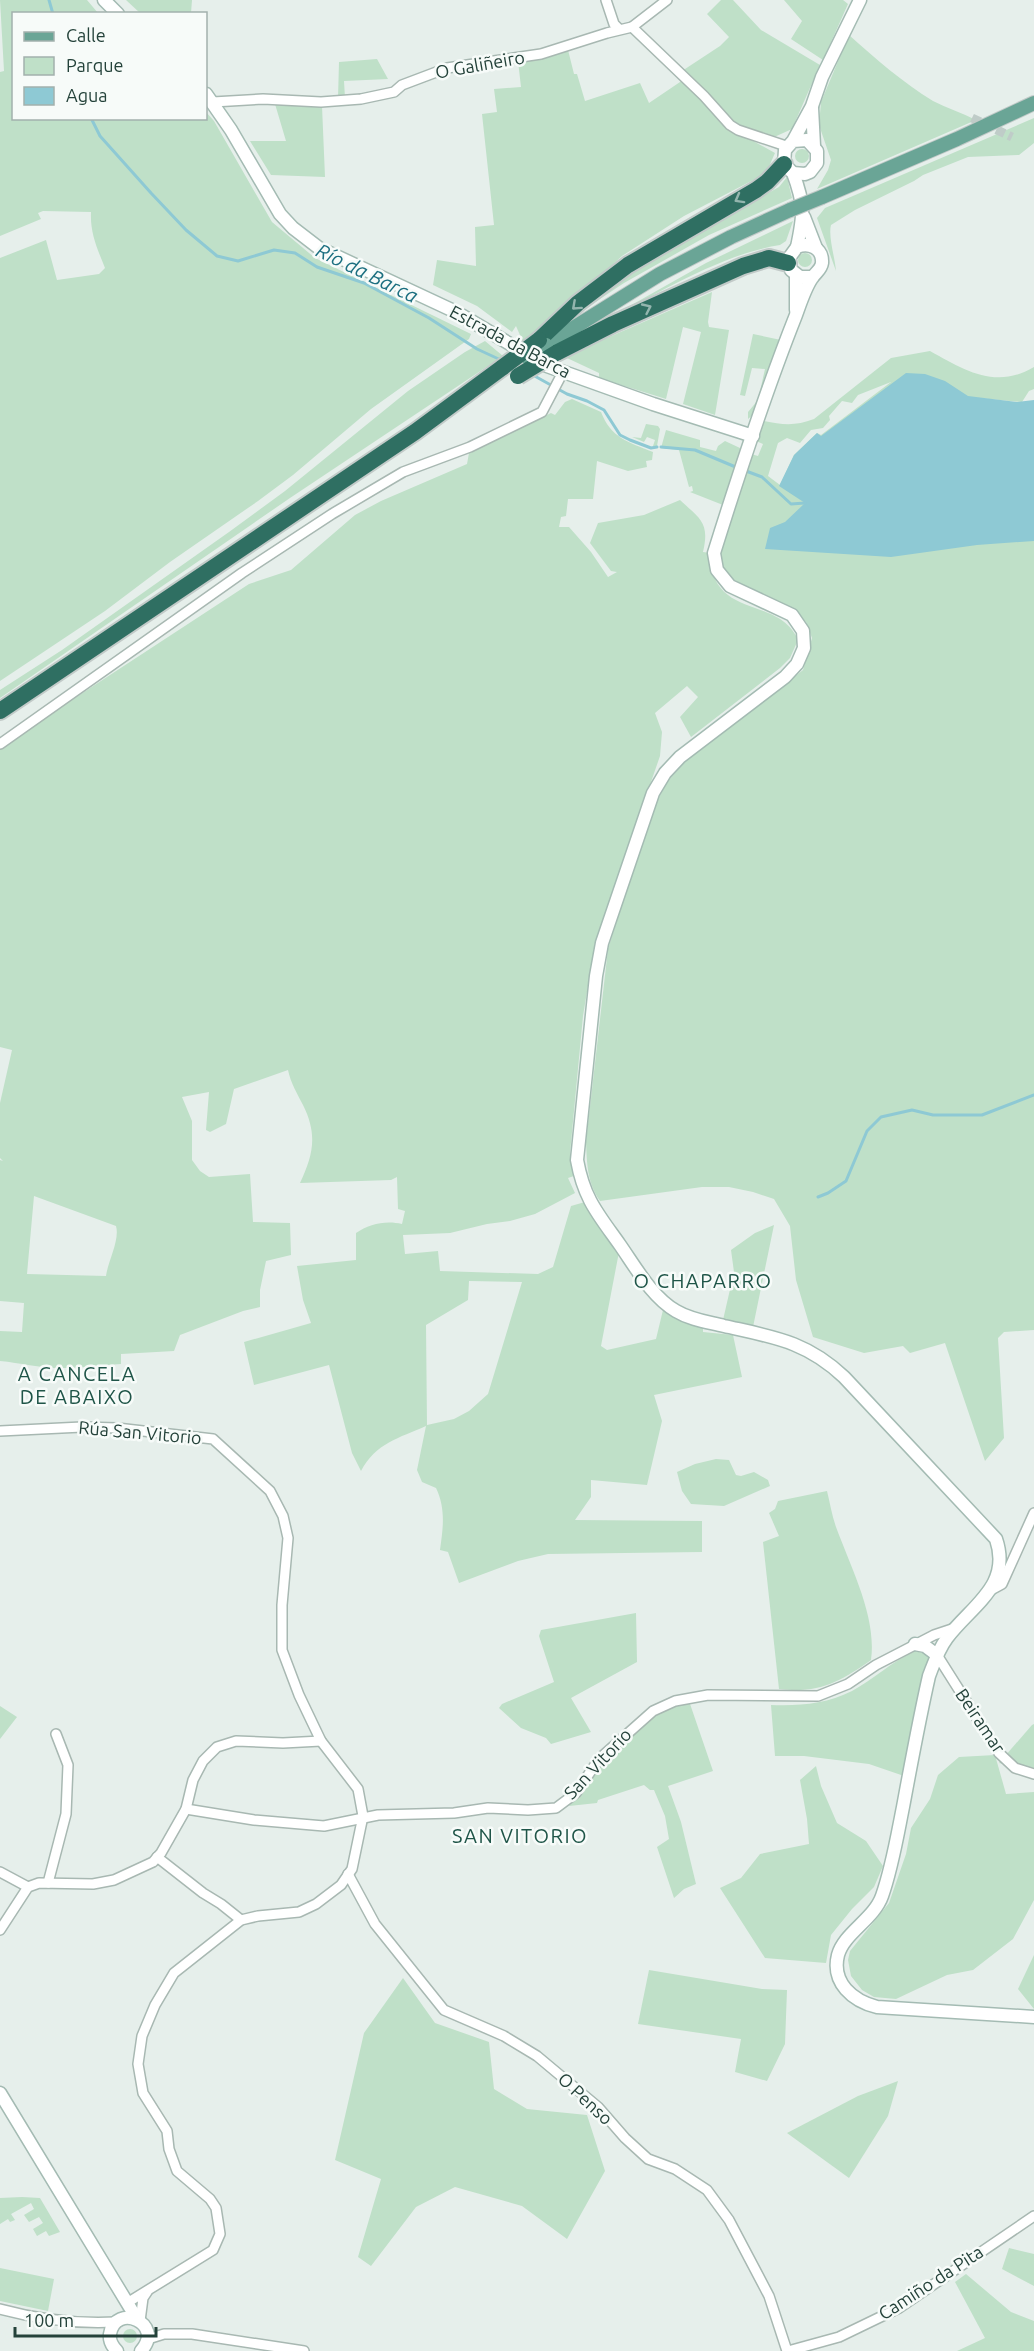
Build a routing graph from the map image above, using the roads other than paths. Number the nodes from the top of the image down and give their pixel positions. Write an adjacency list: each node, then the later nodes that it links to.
1 (104, 0): 5 (street)
2 (606, 0): 7 (street)
3 (667, 0): 6 (street)
4 (860, 0): 10 (street)
5 (116, 12)
6 (633, 27): 7 (street, O Galiñeiro); 13 (street)
7 (619, 29): 8 (street, O Galiñeiro)
8 (209, 98): 25 (street, Estrada da Barca)
9 (1034, 103): 12 (main road)
10 (812, 106): 13 (street); 14 (street)
11 (1034, 111): 12 (main road)
12 (957, 140): 24 (main road, bridge)
13 (790, 144): 14 (street); 15 (street)
14 (814, 146): 16 (street)
15 (789, 168): 16 (street); 17 (street); 24 (highway, one-way to 24)
16 (810, 172): 17 (street)
17 (802, 197): 18 (street)
18 (804, 217): 19 (street); 20 (street)
19 (797, 247): 20 (street); 21 (street)
20 (816, 248): 22 (street)
21 (792, 269): 22 (street); 23 (street); 24 (highway, one-way to 21)
22 (813, 277): 23 (street)
23 (796, 315): 26 (street)
24 (547, 346): 27 (highway, bridge)
25 (563, 372): 26 (street, Estrada da Barca); 28 (street)
26 (753, 436): 31 (street)
27 (0, 711)
28 (0, 744)
29 (0, 1431): 38 (street, Rúa San Vitorio)
30 (1034, 1513): 32 (street)
31 (999, 1547): 32 (street); 33 (street)
32 (1017, 1547): 33 (street)
33 (991, 1590): 34 (street)
34 (955, 1628): 35 (street, San Vitorio); 36 (street)
35 (915, 1644): 36 (street); 41 (street, San Vitorio)
36 (937, 1655): 39 (street, Beiramar); 49 (street)
37 (56, 1734): 45 (street)
38 (321, 1741): 40 (street); 41 (street, Rúa San Vitorio)
39 (1034, 1774)
40 (186, 1809): 41 (street, San Vitorio); 42 (street)
41 (363, 1816): 44 (street)
42 (157, 1857): 45 (street); 47 (street)
43 (0, 1872): 46 (street)
44 (348, 1874): 47 (street); 61 (street, O Penso)
45 (48, 1883): 46 (street)
46 (28, 1887): 48 (street)
47 (241, 1920): 52 (street)
48 (0, 1930)
49 (1034, 2017)
50 (0, 2093): 53 (street)
51 (1034, 2216): 61 (street, Camiño da Pita)
52 (149, 2290): 53 (street); 57 (street)
53 (124, 2299): 55 (street); 57 (street)
54 (0, 2309): 56 (street)
55 (119, 2320): 56 (street); 57 (street); 58 (street)
56 (93, 2323): 58 (street)
57 (145, 2336): 60 (street)
58 (110, 2337): 59 (street)
59 (117, 2351)
60 (304, 2351)
61 (787, 2351)

